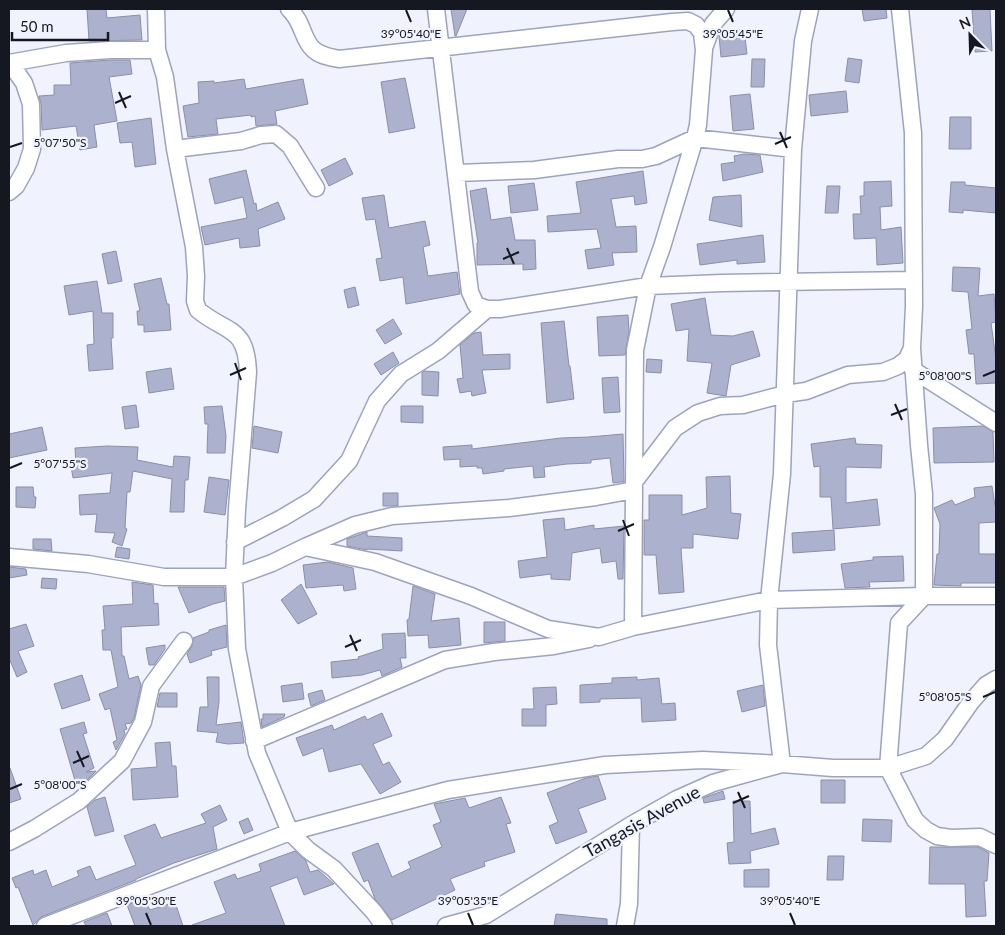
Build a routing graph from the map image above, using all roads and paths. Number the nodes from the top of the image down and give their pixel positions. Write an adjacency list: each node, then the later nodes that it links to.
1 (156, 9): 8 (street)
2 (289, 9): 7 (street)
3 (436, 9): 7 (street)
4 (726, 9): 9 (street)
5 (810, 9): 12 (street)
6 (900, 9): 17 (street)
7 (440, 48): 9 (street); 14 (street)
8 (157, 50): 10 (street); 13 (street)
9 (704, 50): 11 (street)
10 (10, 63): 16 (street)
11 (695, 138): 12 (street); 14 (street); 19 (street)
12 (793, 149): 18 (street)
13 (175, 150): 15 (street); 26 (street)
14 (457, 174): 20 (street)
15 (316, 188)
16 (9, 192)
17 (913, 280): 18 (street); 21 (street)
18 (790, 281): 19 (street); 23 (street)
19 (648, 286): 20 (street); 25 (street)
20 (487, 309): 26 (street)
21 (912, 348): 22 (street); 23 (street)
22 (913, 370): 24 (street); 30 (street)
23 (785, 394): 25 (street); 33 (street)
24 (996, 423)
25 (634, 486): 27 (street); 35 (street)
26 (236, 542): 29 (street)
27 (305, 546): 29 (street); 36 (street)
28 (9, 557): 29 (street)
29 (234, 577): 39 (street)
30 (924, 596): 31 (street); 32 (street); 34 (street)
31 (996, 596)
32 (881, 598): 33 (street); 34 (street)
33 (769, 600): 35 (street); 40 (street)
34 (899, 623): 41 (street)
35 (633, 627): 36 (street)
36 (599, 637): 39 (street)
37 (184, 641): 44 (street)
38 (996, 679): 41 (street, Tangasis Avenue)
39 (254, 741): 43 (street)
40 (782, 764): 41 (street, Tangasis Avenue); 42 (street, Tangasis Avenue); 43 (street)
41 (888, 768): 45 (street)
42 (631, 826): 48 (street, Tangasis Avenue); 49 (street)
43 (290, 832): 46 (street); 47 (street)
44 (9, 842)
45 (996, 845)
46 (45, 926)
47 (384, 926)
48 (446, 926)
49 (625, 926)

